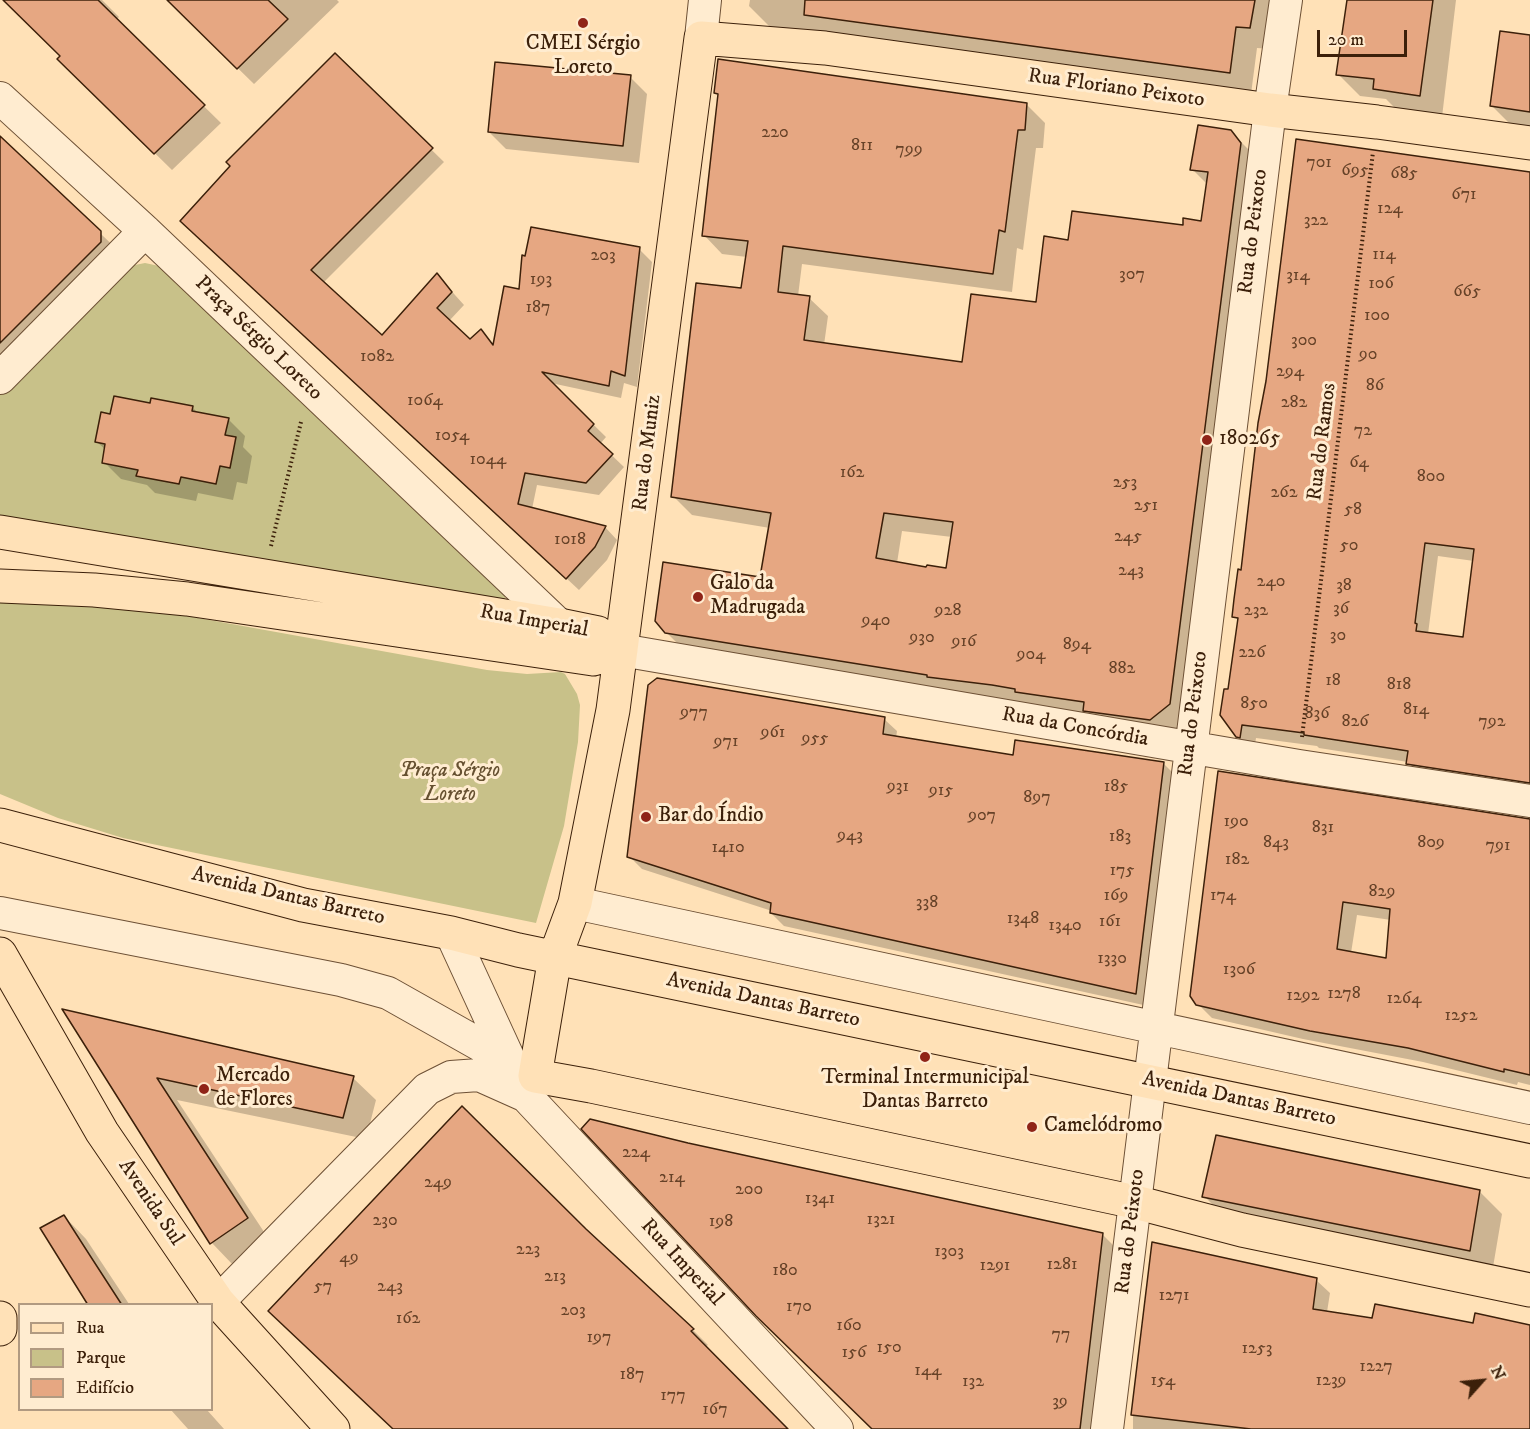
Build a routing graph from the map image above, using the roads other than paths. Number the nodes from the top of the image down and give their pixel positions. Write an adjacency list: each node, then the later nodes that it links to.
1 (705, 0): 3 (street, Rua do Muniz)
2 (1286, 0): 5 (street, Rua do Peixoto)
3 (701, 38): 5 (main road, Rua Floriano Peixoto); 10 (main road, Rua do Muniz)
4 (0, 98): 7 (street, Praça Sérgio Loreto)
5 (1270, 110): 6 (main road, Rua Floriano Peixoto); 14 (street, Rua do Peixoto)
6 (1530, 143)
7 (145, 231): 8 (street); 12 (street, Praça Sérgio Loreto)
8 (0, 378)
9 (0, 532): 12 (main road, Rua Imperial)
10 (632, 573): 12 (main road); 13 (main road, Rua do Muniz)
11 (0, 586): 12 (main road, Rua Imperial)
12 (562, 635): 13 (main road, Rua Imperial)
13 (621, 650): 14 (street, Rua da Concórdia); 17 (main road, Rua do Muniz)
14 (1190, 748): 15 (street, Rua da Concórdia); 22 (street, Rua do Peixoto)
15 (1530, 801)
16 (0, 825): 19 (main road, Avenida Dantas Barreto)
17 (575, 903): 21 (main road); 22 (street)
18 (0, 913): 23 (street)
19 (451, 933): 21 (main road, Avenida Dantas Barreto); 23 (street, Rua Imperial)
20 (0, 954): 29 (main road, Avenida Sul)
21 (555, 957): 23 (main road); 24 (main road, Avenida Dantas Barreto)
22 (1156, 1028): 24 (street, Rua do Peixoto); 25 (street)
23 (524, 1078): 27 (main road); 29 (street); 33 (street, Rua Imperial)
24 (1150, 1082): 26 (main road, Avenida Dantas Barreto); 27 (street, Rua do Peixoto)
25 (1530, 1108)
26 (1530, 1161)
27 (1135, 1202): 28 (main road); 34 (street, Rua do Peixoto)
28 (1530, 1290)
29 (218, 1302): 32 (main road, Avenida Sul)
30 (0, 1318): 31 (main road)
31 (0, 1329)
32 (333, 1429)
33 (837, 1429)
34 (1110, 1429)

